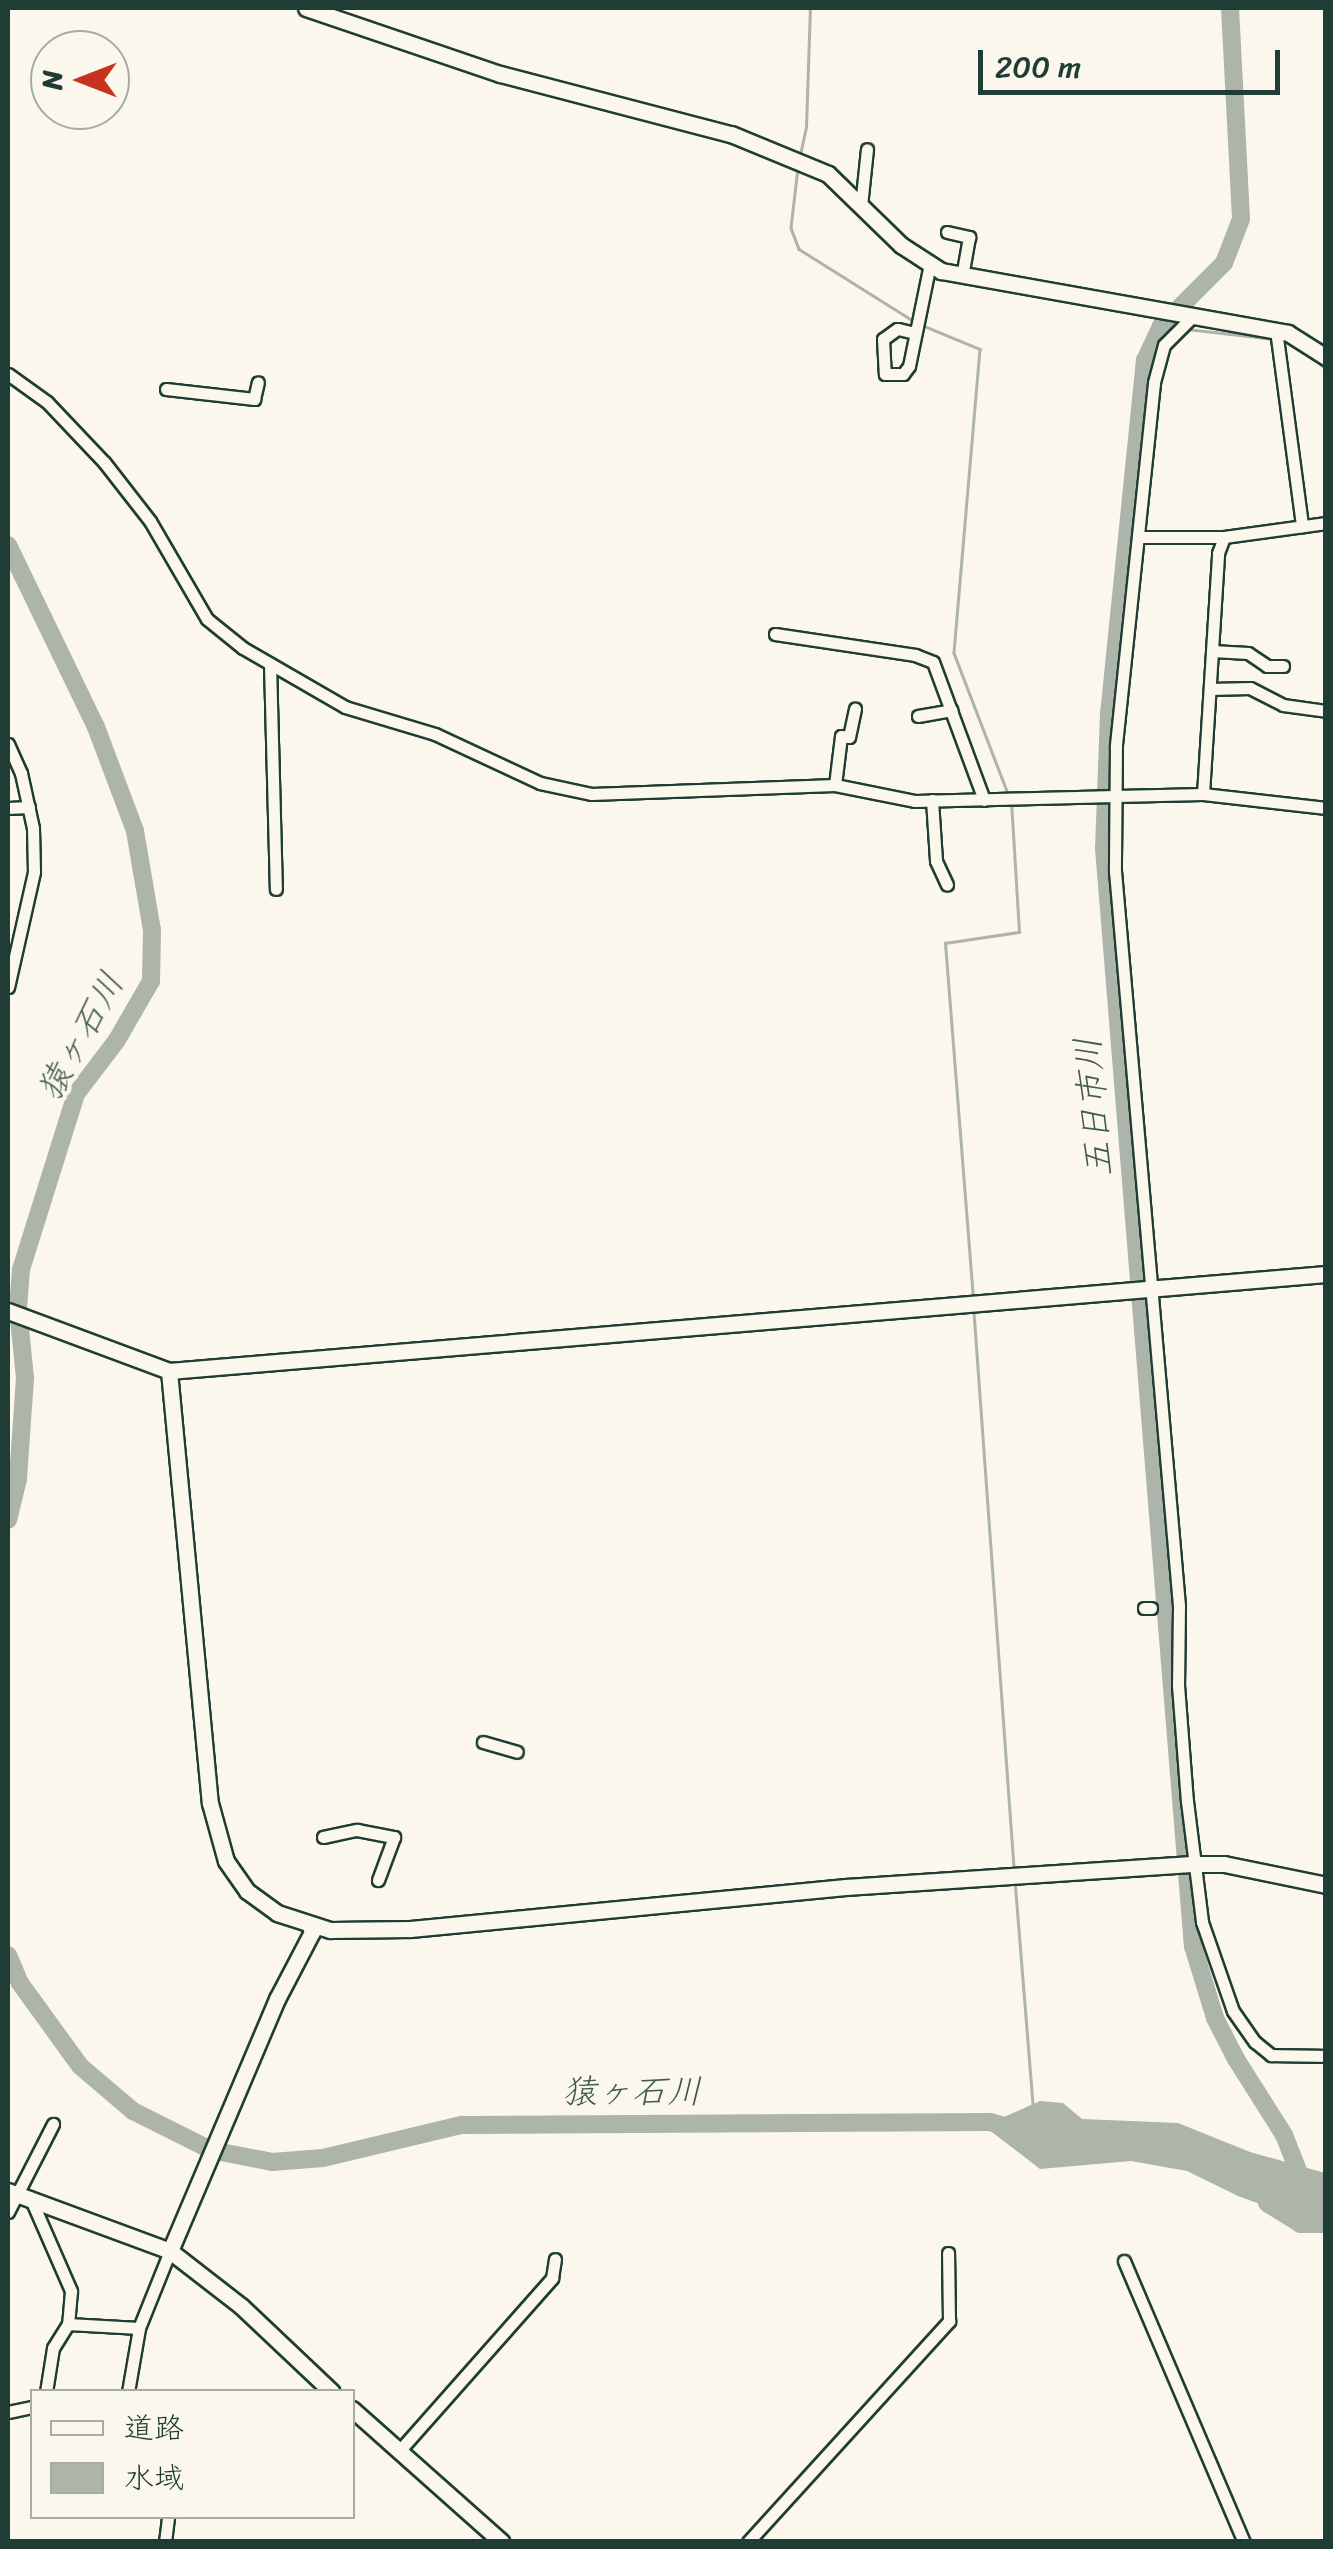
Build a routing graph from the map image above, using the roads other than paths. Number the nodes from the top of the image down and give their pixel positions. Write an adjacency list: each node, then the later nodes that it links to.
1 (306, 8): 3 (street)
2 (867, 149): 3 (street)
3 (860, 206): 5 (street)
4 (947, 232): 6 (street)
5 (930, 264): 6 (street); 9 (street)
6 (962, 275): 7 (street)
7 (1190, 316): 8 (street); 16 (street)
8 (1276, 330): 10 (street); 15 (street)
9 (915, 333)
10 (1326, 356)
11 (8, 374): 20 (street)
12 (258, 382): 13 (street)
13 (166, 389)
14 (1326, 523): 15 (street)
15 (1302, 526): 17 (street)
16 (1139, 537): 17 (street); 30 (street)
17 (1224, 537): 19 (street)
18 (775, 634): 24 (street)
19 (1212, 651): 21 (street); 22 (street)
20 (270, 664): 28 (street); 37 (street)
21 (1283, 666)
22 (1210, 689): 25 (street); 29 (street)
23 (855, 709): 28 (street)
24 (951, 710): 26 (street); 32 (street)
25 (1326, 711)
26 (918, 716)
27 (8, 744): 33 (street)
28 (835, 785): 31 (street)
29 (1203, 794): 30 (street); 35 (street)
30 (1113, 798): 32 (street); 40 (street)
31 (932, 800): 32 (street); 36 (street)
32 (984, 800)
33 (29, 807): 34 (street); 38 (street)
34 (8, 808)
35 (1326, 808)
36 (947, 884)
37 (276, 889)
38 (8, 987)
39 (1326, 1274): 40 (street)
40 (1152, 1289): 42 (street); 46 (street)
41 (8, 1311): 42 (street)
42 (168, 1372): 49 (street)
43 (483, 1742): 44 (street)
44 (517, 1752)
45 (323, 1838): 47 (street)
46 (1194, 1864): 48 (street); 49 (street); 50 (street)
47 (378, 1880)
48 (1326, 1885)
49 (310, 1926): 54 (street)
50 (1326, 2056)
51 (53, 2124): 52 (street)
52 (18, 2193): 53 (street); 54 (street); 58 (street)
53 (8, 2212)
54 (170, 2251): 59 (street); 62 (street)
55 (948, 2253): 66 (street)
56 (554, 2258): 64 (street)
57 (1124, 2262): 67 (street)
58 (68, 2324): 59 (street); 60 (street)
59 (139, 2328): 61 (street)
60 (46, 2389)
61 (129, 2389)
62 (329, 2389)
63 (355, 2412): 64 (street)
64 (400, 2450): 65 (street)
65 (502, 2542)
66 (748, 2542)
67 (1244, 2542)

